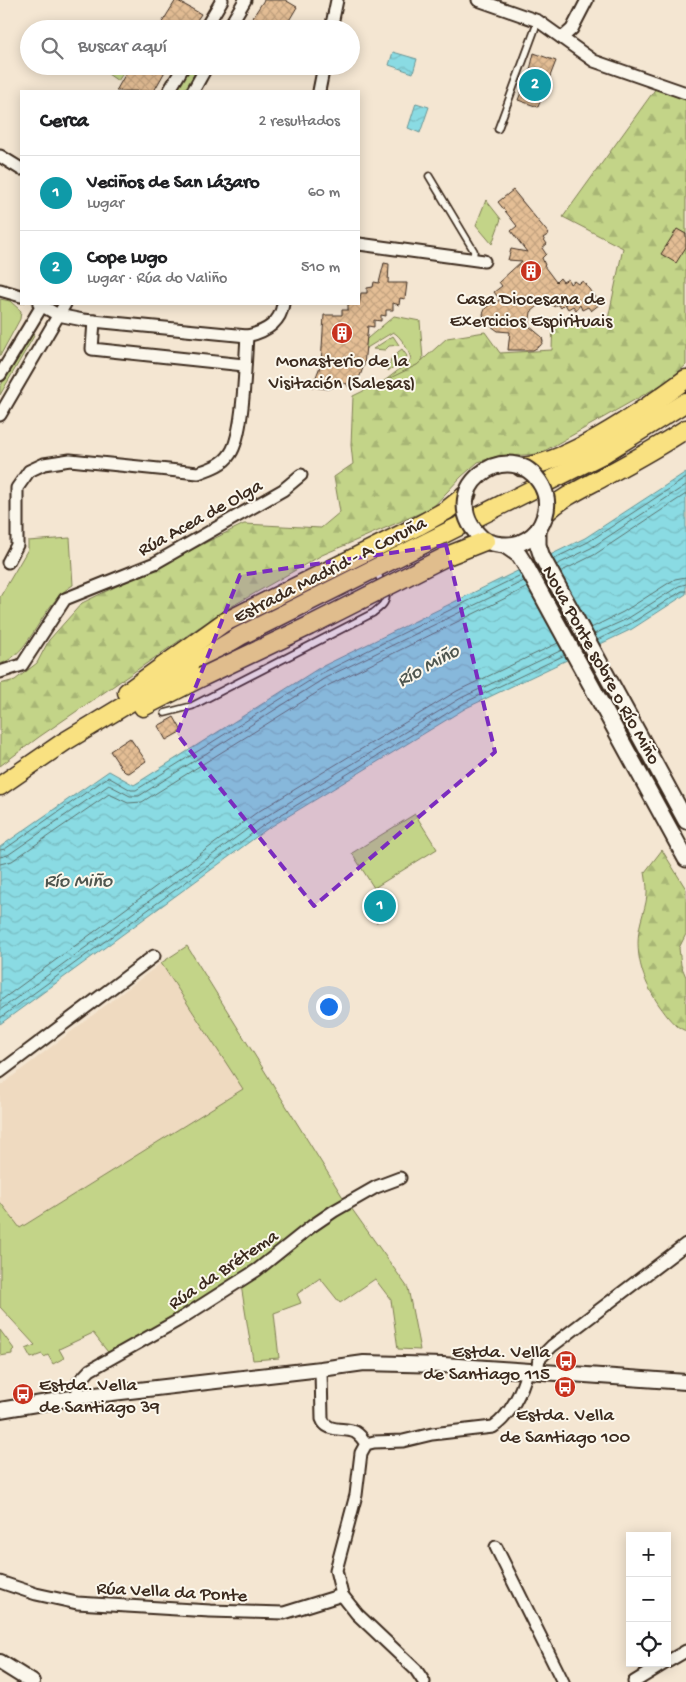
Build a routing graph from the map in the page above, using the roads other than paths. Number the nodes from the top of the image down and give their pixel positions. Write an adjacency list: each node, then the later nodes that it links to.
1 (222, 0): 6 (street)
2 (245, 0): 7 (street)
3 (337, 0): 8 (street)
4 (478, 0): 9 (street)
5 (588, 0): 10 (street)
6 (210, 20)
7 (233, 20)
8 (334, 20)
9 (538, 21): 10 (street); 18 (lane)
10 (562, 38): 17 (street)
11 (179, 75): 14 (street)
12 (202, 75): 15 (street)
13 (323, 75): 16 (street)
14 (170, 90)
15 (194, 90)
16 (320, 90)
17 (686, 93)
18 (498, 129)
19 (0, 156): 20 (street)
20 (20, 168)
21 (429, 176): 23 (lane)
22 (360, 244): 23 (street)
23 (478, 261)
24 (0, 290): 25 (street)
25 (20, 296)
26 (40, 305): 34 (street)
27 (43, 305): 30 (street)
28 (64, 305): 30 (street)
29 (283, 305): 32 (street)
30 (58, 315): 31 (street); 37 (street)
31 (94, 321): 32 (street); 33 (street)
32 (246, 336): 33 (street)
33 (244, 365): 46 (street)
34 (0, 375)
35 (686, 379): 39 (highway)
36 (686, 402): 47 (highway, Estrada Madrid - A Coruña)
37 (0, 415)
38 (686, 428): 42 (highway)
39 (521, 467): 41 (main road, bridge); 42 (main road, bridge)
40 (300, 476): 48 (street, Rúa Acea de Olga)
41 (466, 494): 44 (main road, bridge); 50 (highway)
42 (546, 513): 43 (main road, bridge)
43 (538, 530): 45 (main road); 51 (main road, Nova Ponte sobre o Río Miño)
44 (485, 541): 45 (main road); 50 (highway, bridge)
45 (506, 546): 52 (main road, Nova Ponte sobre o Río Miño)
46 (8, 562)
47 (375, 568): 49 (lane); 50 (highway, Estrada Madrid - A Coruña)
48 (0, 672)
49 (165, 714)
50 (1, 783)
51 (686, 821)
52 (686, 859)
53 (154, 956): 54 (street)
54 (0, 1072)
55 (400, 1178): 60 (street, Rúa da Brétema)
56 (686, 1244): 58 (street)
57 (321, 1369): 58 (street); 60 (street); 62 (street)
58 (532, 1371): 59 (street); 62 (street)
59 (686, 1382)
60 (78, 1397): 61 (street)
61 (0, 1410)
62 (366, 1444): 65 (street)
63 (496, 1548): 72 (street)
64 (0, 1582): 65 (street, Rúa Vella da Ponte)
65 (342, 1595): 71 (street)
66 (686, 1651): 67 (street)
67 (671, 1660)
68 (0, 1662): 70 (street)
69 (659, 1667): 73 (street)
70 (32, 1682)
71 (424, 1682)
72 (564, 1682)
73 (634, 1682)

